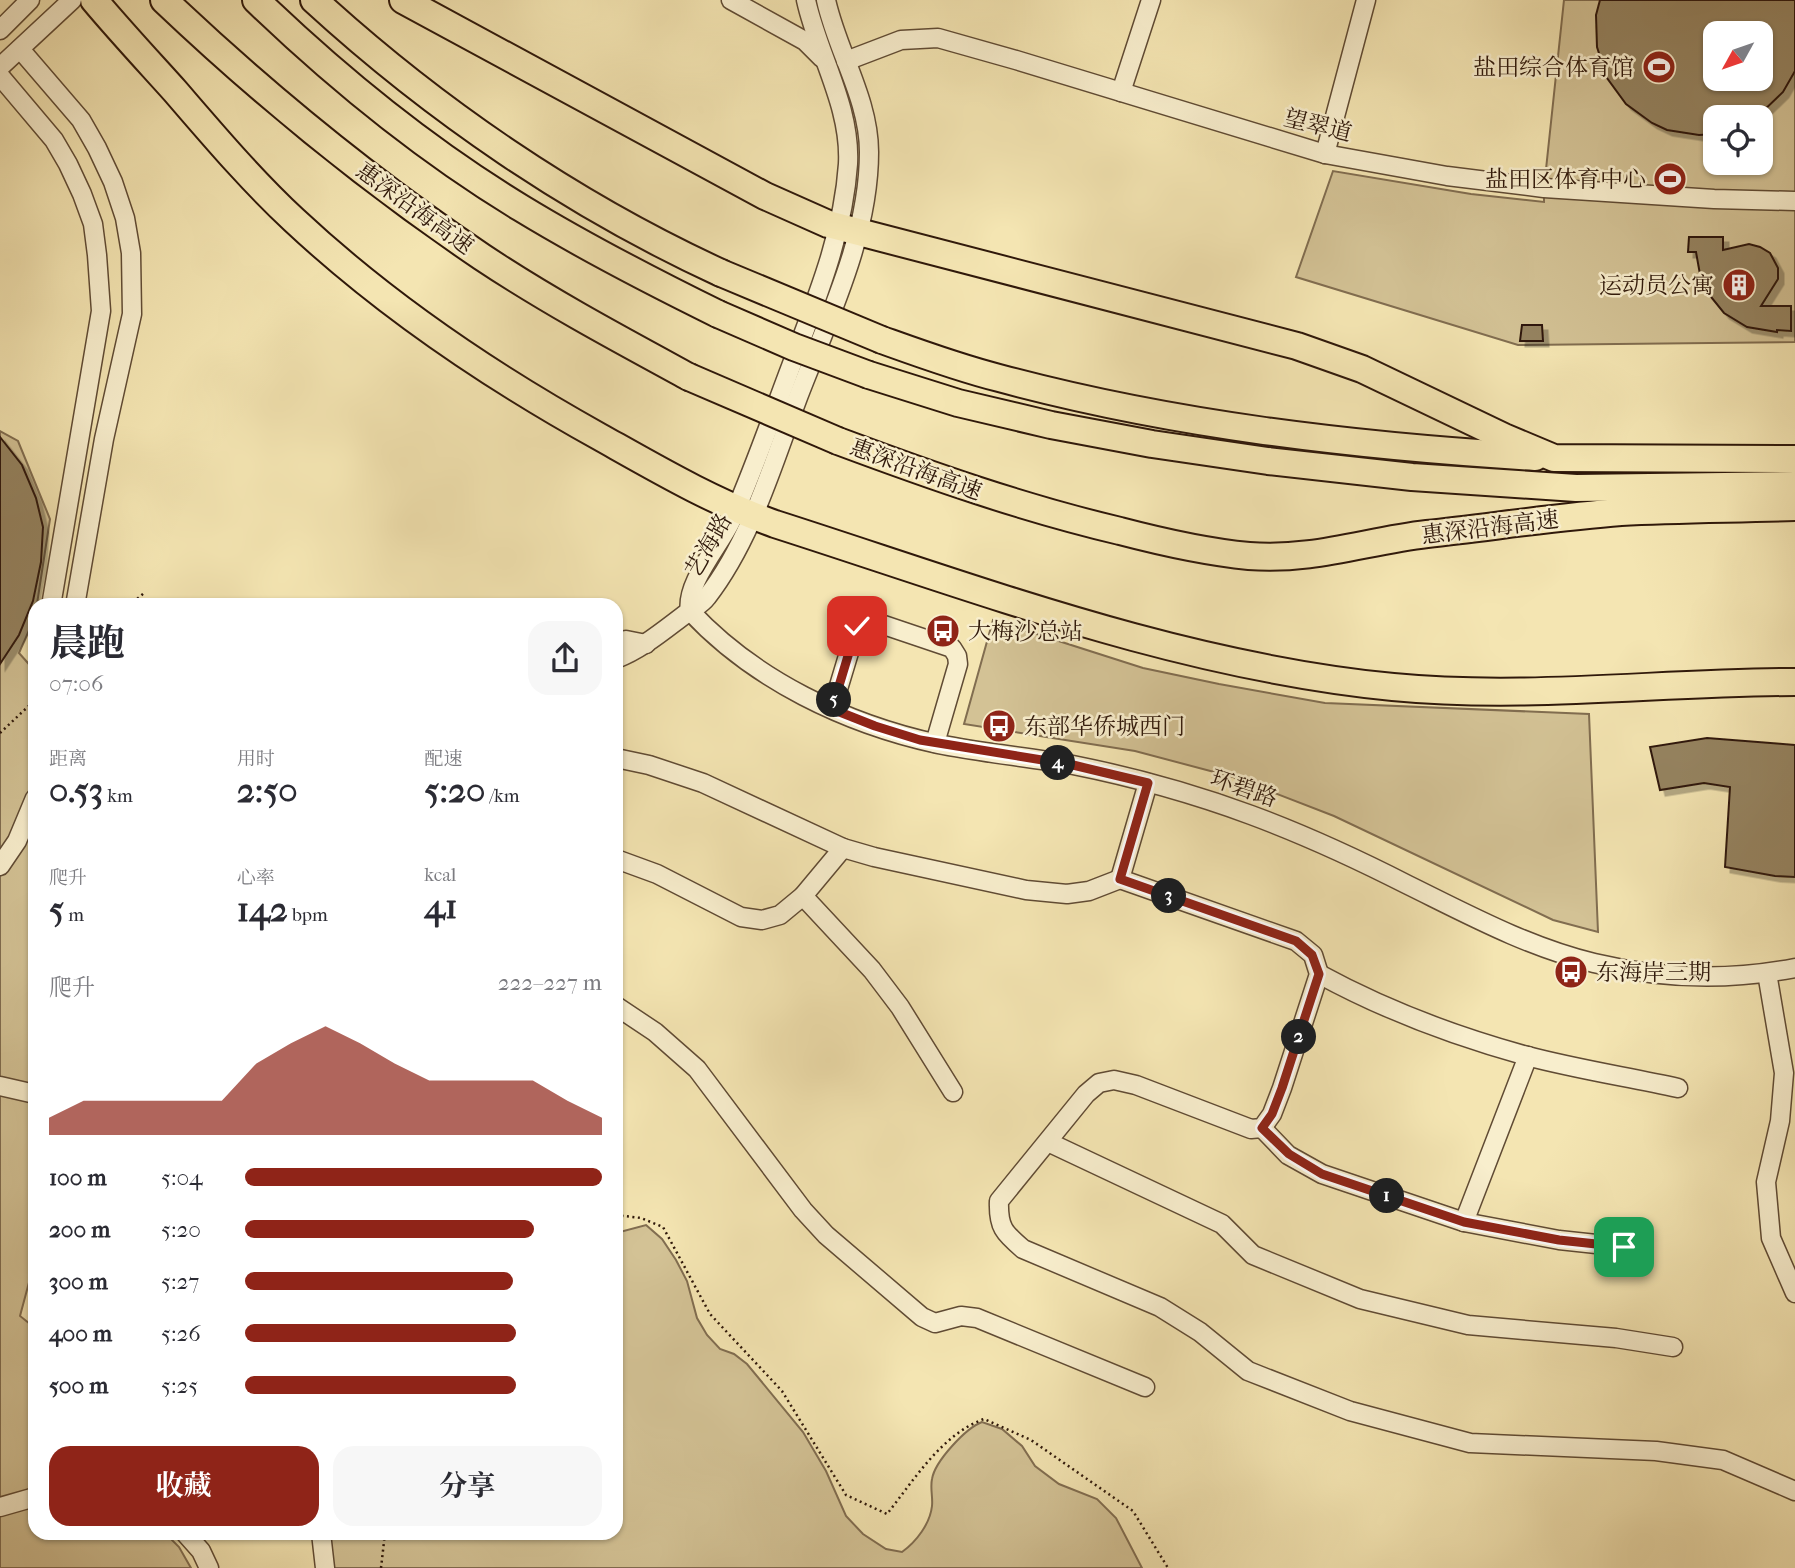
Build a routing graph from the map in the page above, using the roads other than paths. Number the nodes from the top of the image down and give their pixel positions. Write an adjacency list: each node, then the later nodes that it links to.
1 (30, 0): 14 (street)
2 (72, 0): 13 (street)
3 (93, 0): 13 (street); 28 (highway)
4 (164, 0): 27 (highway, 惠深沿海高速, bridge)
5 (256, 0): 26 (highway, 惠深沿海高速, bridge)
6 (314, 0): 24 (highway, bridge)
7 (403, 0): 23 (highway)
8 (731, 0): 16 (street)
9 (806, 0): 16 (street, 艺海路)
10 (826, 0): 17 (street, 艺海路)
11 (1151, 0): 20 (street)
12 (1367, 0): 21 (street)
13 (51, 21): 15 (street)
14 (0, 30)
15 (20, 49): 18 (street); 30 (street)
16 (824, 60): 23 (street, 艺海路)
17 (846, 61): 20 (street, 望翠道); 23 (street, 艺海路)
18 (0, 67)
19 (0, 76): 29 (street)
20 (1121, 92): 21 (street, 望翠道)
21 (1325, 154): 22 (street, 望翠道)
22 (1795, 201)
23 (848, 230): 24 (highway); 28 (street, 艺海路)
24 (1554, 458): 25 (highway)
25 (1795, 459)
26 (1795, 485)
27 (1795, 507)
28 (744, 512): 31 (street, 艺海路); 35 (highway)
29 (52, 598)
30 (76, 598)
31 (690, 611): 33 (street); 36 (street, 环碧路)
32 (623, 641): 33 (street)
33 (646, 643): 34 (street)
34 (623, 655)
35 (1795, 682)
36 (832, 709): 37 (street, 环碧路); 37 (street)
37 (936, 743): 39 (street, 环碧路)
38 (623, 759): 41 (street)
39 (1148, 783): 44 (street); 47 (street, 环碧路)
40 (28, 815): 43 (street)
41 (843, 848): 44 (street); 45 (street)
42 (623, 862): 45 (street)
43 (0, 866)
44 (1120, 879): 48 (street)
45 (803, 896): 54 (street)
46 (1795, 968): 47 (street, 环碧路)
47 (1767, 973): 59 (street)
48 (1319, 974): 50 (street); 55 (street)
49 (623, 1011): 61 (street)
50 (1528, 1056): 52 (street); 57 (street)
51 (0, 1086): 53 (street)
52 (1678, 1087)
53 (28, 1092)
54 (953, 1092)
55 (1262, 1128): 56 (street); 57 (street)
56 (1048, 1142): 60 (street); 62 (street)
57 (1464, 1222): 58 (street)
58 (1624, 1247)
59 (1795, 1293)
60 (1673, 1346)
61 (1145, 1387)
62 (1795, 1491)
63 (28, 1499): 64 (street)
64 (0, 1507)
65 (191, 1540): 67 (street)
66 (322, 1540): 68 (street)
67 (209, 1568)
68 (325, 1568)

